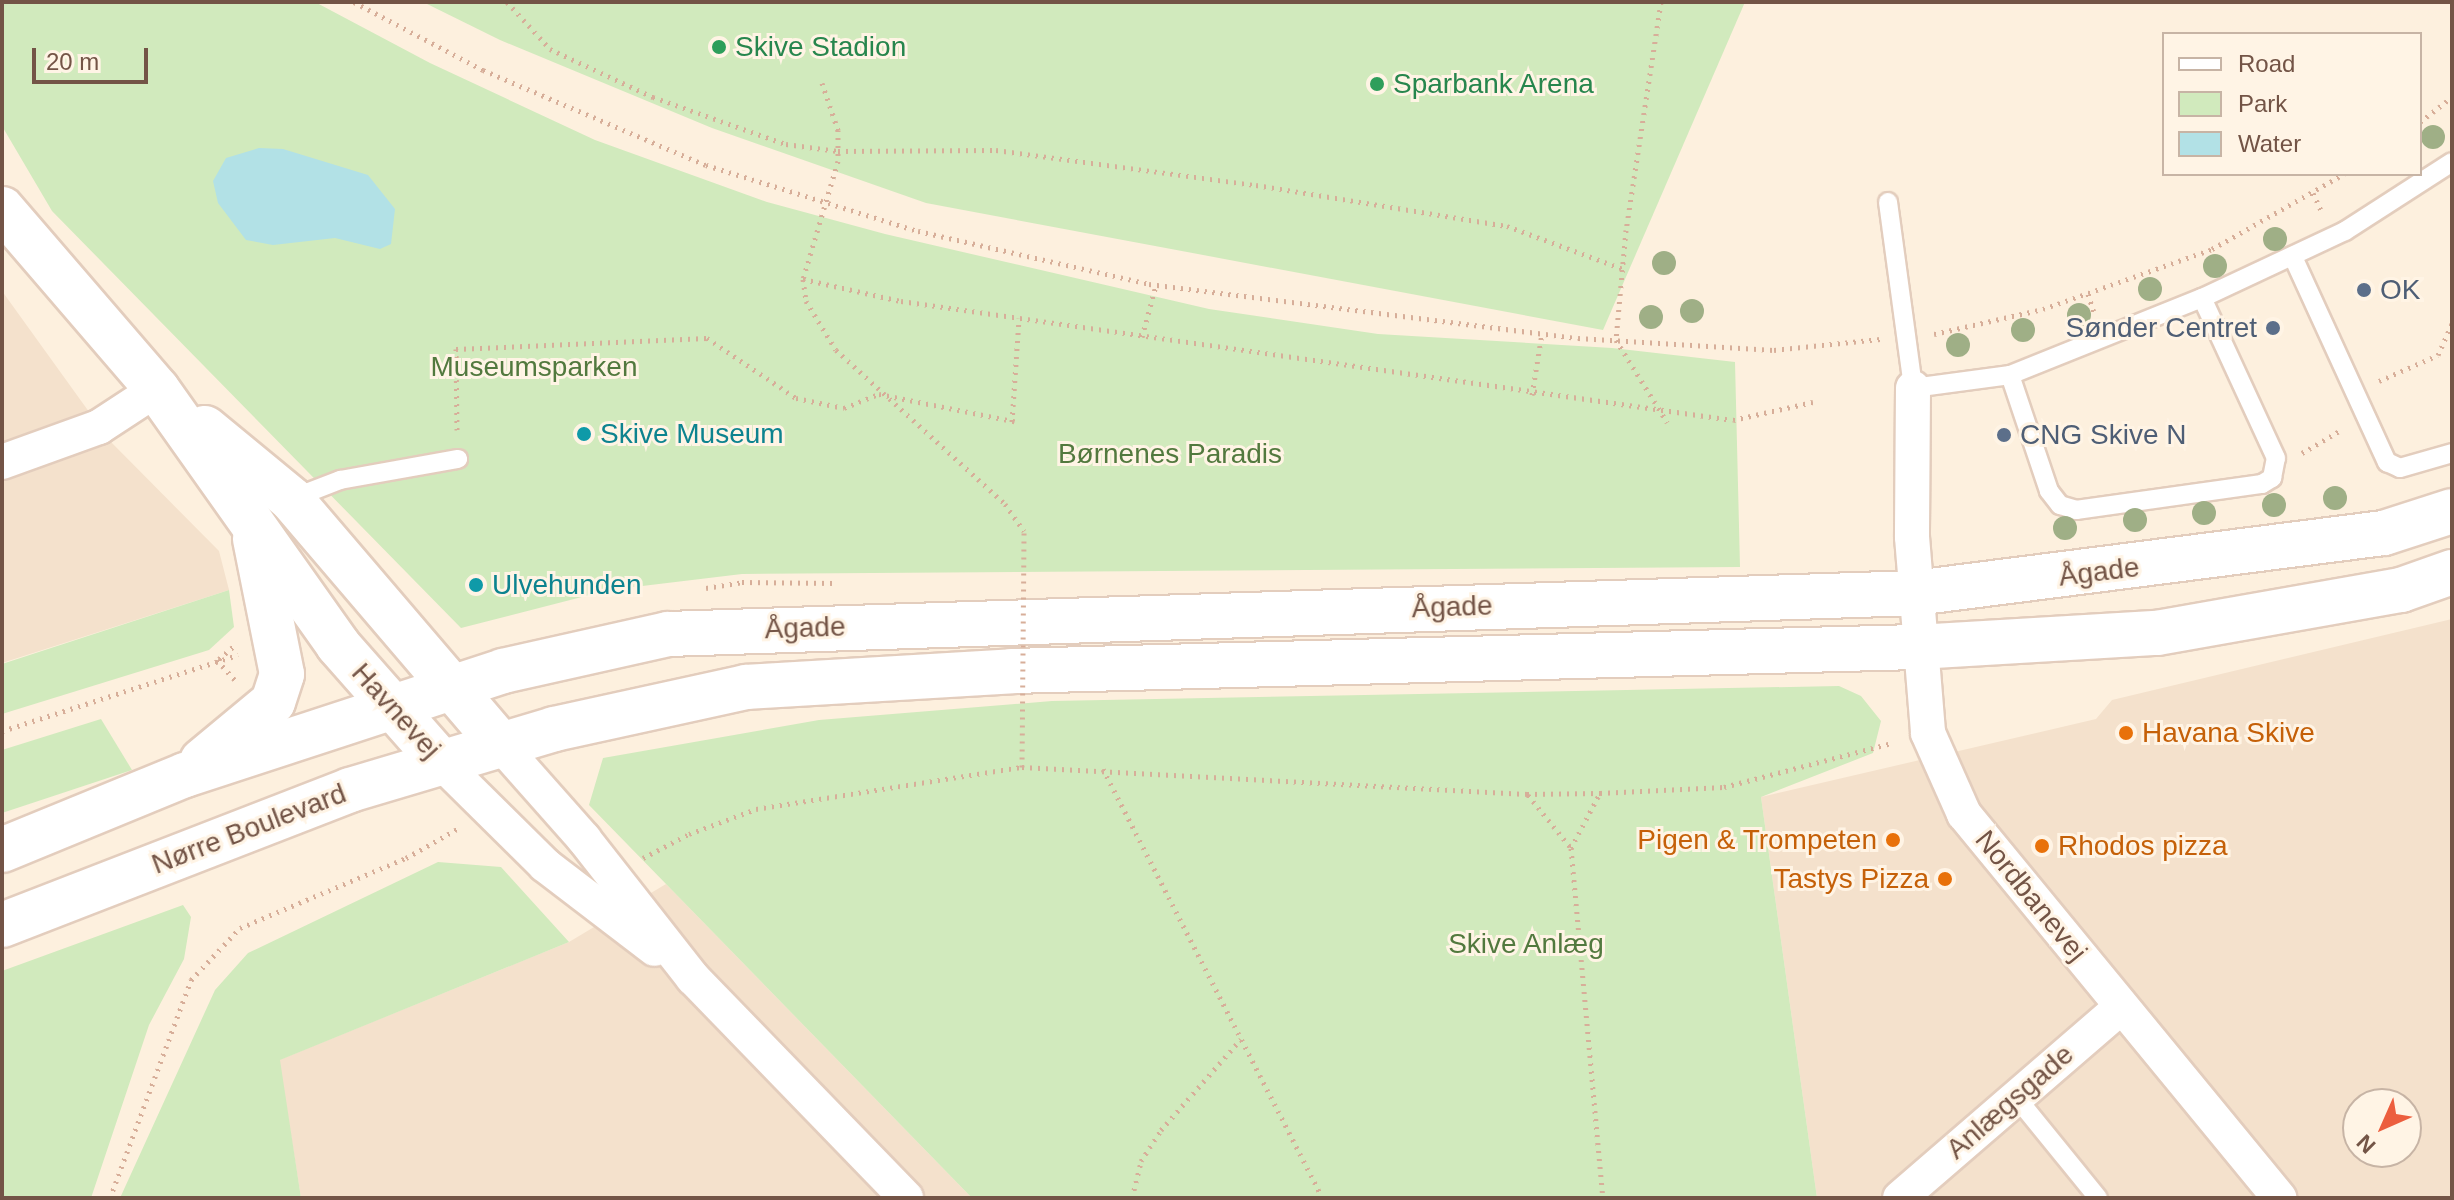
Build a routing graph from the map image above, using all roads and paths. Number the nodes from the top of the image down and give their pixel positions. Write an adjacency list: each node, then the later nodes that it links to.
1 (354, 2): 11 (path)
2 (507, 2): 7 (path)
3 (1661, 2): 14 (path)
4 (822, 83): 7 (path)
5 (2452, 97): 6 (path)
6 (2422, 120)
7 (838, 151): 11 (path); 14 (path)
8 (2452, 162): 13 (lane)
9 (2340, 176): 21 (path)
10 (1888, 202): 21 (lane)
11 (825, 206): 15 (path); 16 (path)
12 (2, 209): 25 (street, Havnevej)
13 (2293, 257): 17 (lane); 31 (lane)
14 (1623, 269): 22 (path)
15 (803, 279): 18 (path); 26 (path)
16 (1156, 285): 19 (path); 20 (path)
17 (2202, 298): 23 (lane); 23 (lane)
18 (1019, 318): 20 (path); 26 (path)
19 (1542, 333): 22 (path); 27 (path)
20 (1142, 337): 27 (path)
21 (1906, 337): 22 (path); 24 (lane)
22 (1616, 340): 29 (path)
23 (2010, 375): 24 (lane)
24 (1913, 388): 38 (street, Nordbanevej)
25 (157, 389): 33 (street); 34 (street, Havnevej); 36 (street, Havnevej)
26 (879, 394): 32 (path); 47 (path, bridge)
27 (1532, 395): 29 (path)
28 (1813, 402): 29 (path)
29 (1660, 409): 30 (path)
30 (1667, 422)
31 (2452, 453)
32 (458, 459): 34 (lane)
33 (2, 462)
34 (291, 499): 41 (street, Havnevej)
35 (2452, 511): 38 (street, Ågade)
36 (249, 516): 42 (street, Havnevej); 49 (street)
37 (2452, 572): 39 (street, Ågade)
38 (1915, 593): 39 (street, Nordbanevej); 41 (street, Ågade)
39 (1918, 647): 44 (street, Nordbanevej); 45 (street, Ågade)
40 (217, 660): 43 (path)
41 (452, 689): 42 (street); 45 (street, Havnevej)
42 (394, 710): 46 (street, Havnevej); 49 (street)
43 (2, 731)
44 (1928, 733): 50 (path); 58 (street, Nordbanevej)
45 (500, 744): 46 (street, Nørre Boulevard); 57 (street, Havnevej)
46 (441, 762): 52 (street, Havnevej); 56 (street, Nørre Boulevard)
47 (1022, 767): 48 (path); 55 (path)
48 (1102, 768): 51 (path); 59 (path)
49 (185, 775): 54 (street)
50 (1600, 793): 51 (path); 53 (path)
51 (1527, 794): 53 (path)
52 (487, 813): 57 (street, Havnevej); 61 (path)
53 (1571, 848): 65 (path)
54 (2, 850)
55 (637, 860)
56 (2, 925)
57 (693, 978): 62 (street, Havnevej)
58 (2121, 1007): 60 (street, Anlægsgade); 68 (street, Nordbanevej)
59 (1241, 1039): 63 (path); 64 (path)
60 (2016, 1097): 66 (street, Anlægsgade); 67 (lane)
61 (110, 1198)
62 (906, 1198)
63 (1132, 1198)
64 (1323, 1198)
65 (1603, 1198)
66 (1900, 1198)
67 (2098, 1198)
68 (2279, 1198)

